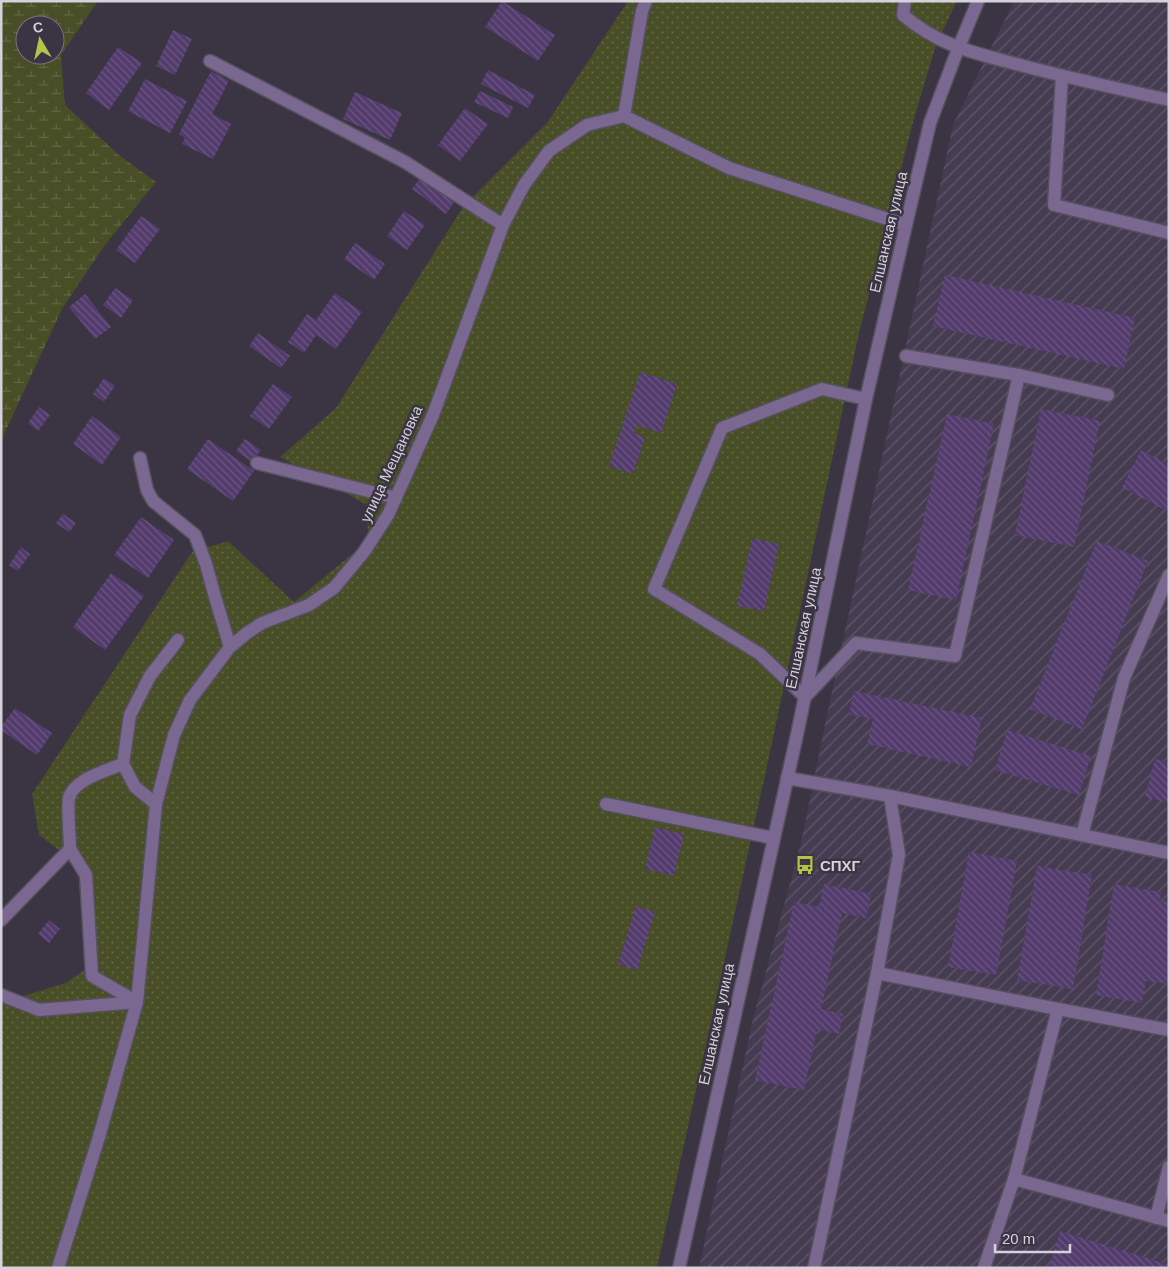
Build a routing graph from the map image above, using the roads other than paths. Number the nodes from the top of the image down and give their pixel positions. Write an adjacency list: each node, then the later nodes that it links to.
1 (646, 1): 8 (street)
2 (905, 1): 4 (street)
3 (978, 1): 4 (street, Елшанская улица)
4 (958, 48): 6 (street); 10 (street, Елшанская улица)
5 (210, 61): 9 (street)
6 (1062, 76): 7 (street); 11 (street)
7 (1169, 100)
8 (624, 116): 9 (street, улица Мещановка); 10 (street)
9 (503, 225): 18 (street, улица Мещановка)
10 (906, 225): 15 (street, Елшанская улица)
11 (1169, 233)
12 (906, 356): 13 (street)
13 (1019, 375): 14 (street); 22 (street)
14 (1108, 395)
15 (866, 399): 22 (street, Елшанская улица); 22 (street)
16 (140, 458): 21 (street)
17 (257, 463): 18 (street)
18 (396, 498): 21 (street, улица Мещановка)
19 (1169, 575): 28 (street)
20 (178, 640): 23 (street)
21 (230, 646): 26 (street, улица Мещановка)
22 (805, 697): 24 (street, Елшанская улица)
23 (123, 764): 26 (street); 30 (street)
24 (787, 778): 25 (street); 29 (street, Елшанская улица)
25 (890, 796): 28 (street); 33 (street)
26 (156, 804): 35 (street, улица Мещановка)
27 (606, 804): 29 (street)
28 (1082, 835): 31 (street)
29 (773, 838): 42 (street, Елшанская улица)
30 (70, 849): 32 (street); 35 (street)
31 (1169, 853)
32 (1, 920)
33 (877, 973): 36 (street); 43 (street)
34 (1, 995): 35 (street)
35 (137, 1002): 41 (street, улица Мещановка)
36 (1058, 1009): 37 (street); 39 (street)
37 (1169, 1030)
38 (1169, 1167): 40 (street)
39 (1014, 1180): 40 (street); 44 (street)
40 (1163, 1219)
41 (58, 1268)
42 (679, 1268)
43 (814, 1268)
44 (984, 1268)

